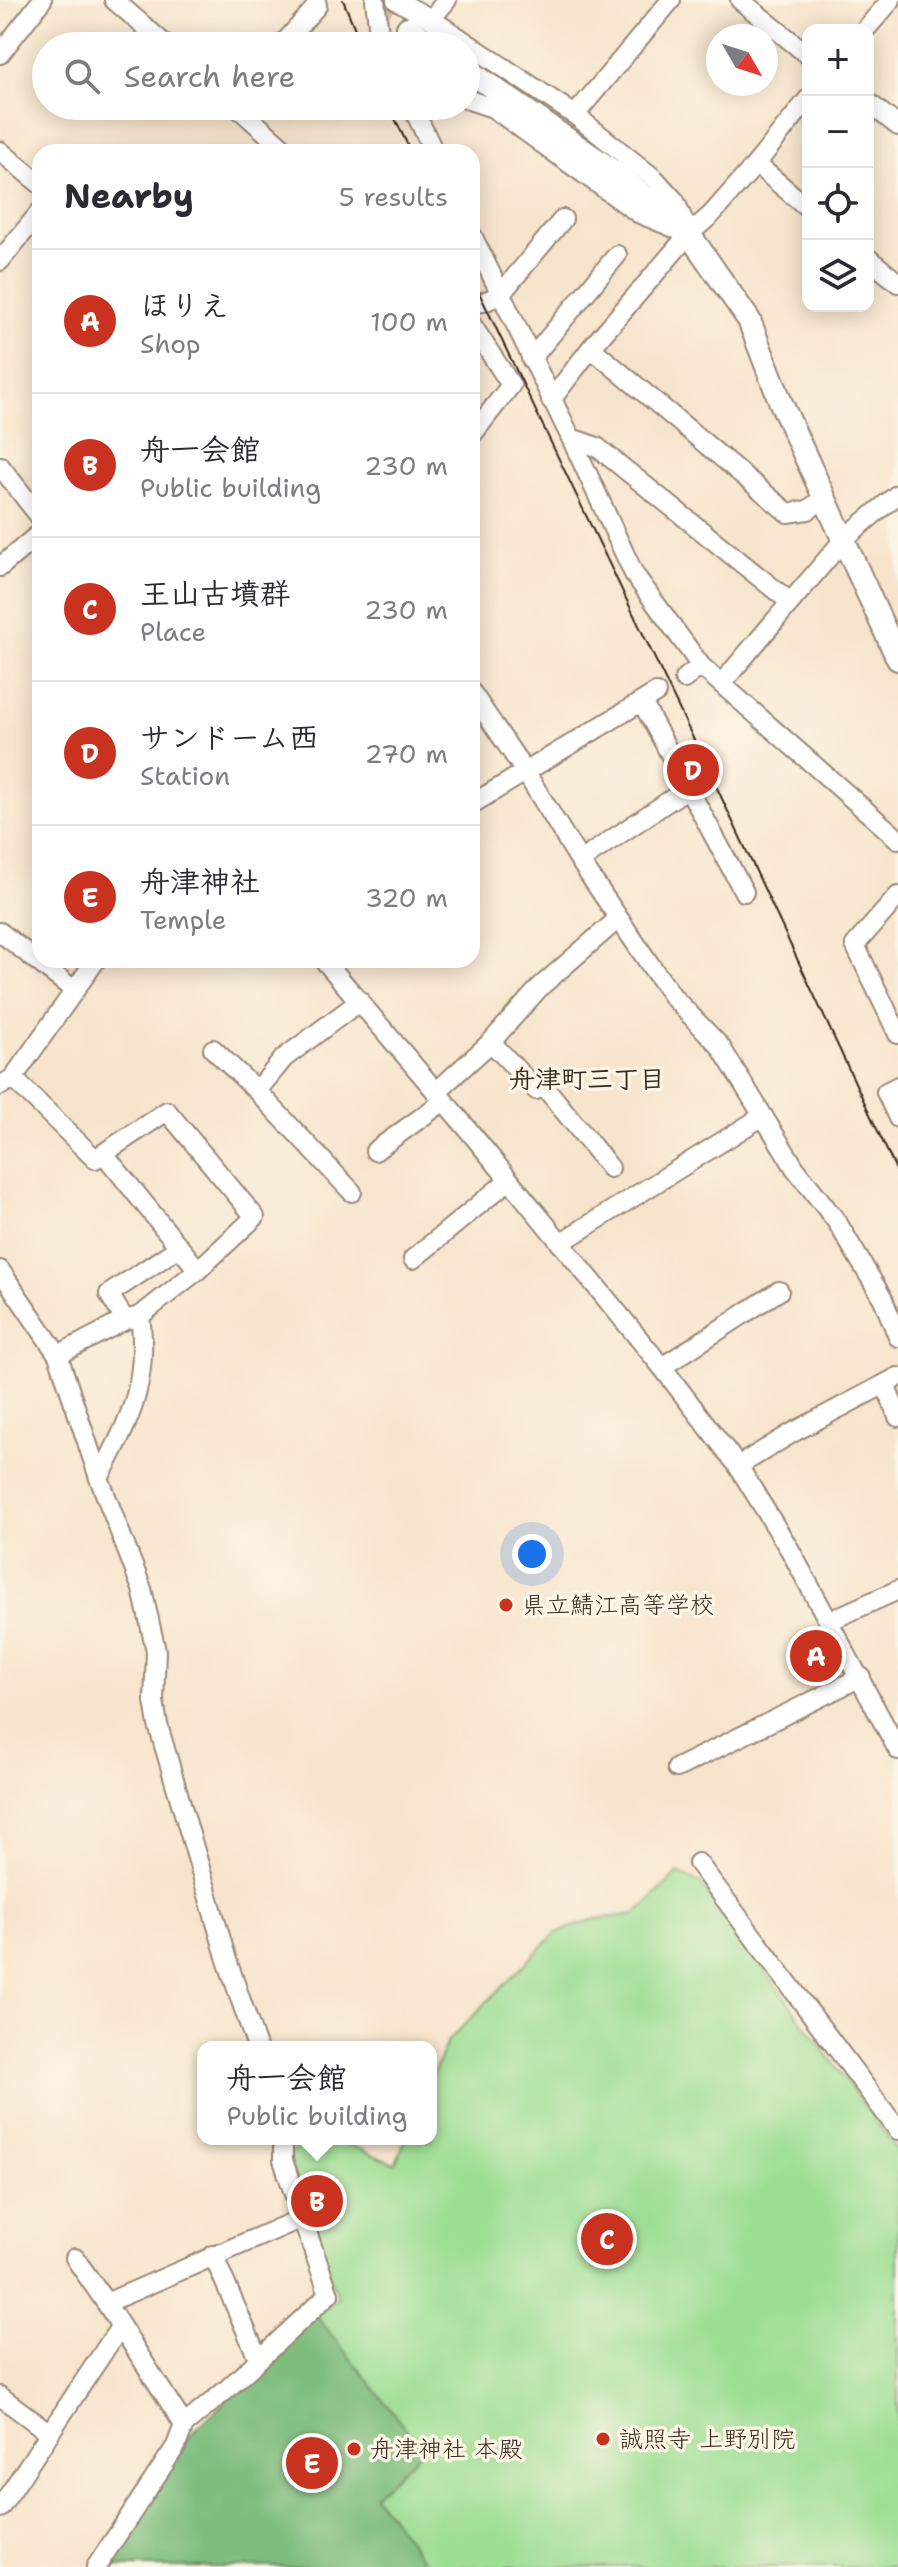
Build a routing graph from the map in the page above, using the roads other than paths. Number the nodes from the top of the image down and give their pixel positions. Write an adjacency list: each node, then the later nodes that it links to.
1 (42, 0): 20 (street)
2 (114, 0): 13 (street)
3 (316, 0): 14 (street)
4 (375, 0): 15 (street)
5 (396, 0): 10 (street)
6 (447, 0): 10 (street)
7 (671, 0): 25 (street)
8 (740, 0): 18 (street)
9 (891, 0): 11 (street)
10 (431, 19): 17 (street)
11 (870, 24)
12 (408, 28): 16 (street)
13 (151, 32)
14 (294, 32)
15 (379, 32)
16 (414, 32)
17 (450, 32)
18 (802, 50)
19 (480, 52): 25 (street)
20 (0, 54)
21 (480, 79): 37 (street)
22 (480, 104): 37 (street)
23 (802, 106): 32 (street)
24 (874, 107): 28 (street)
25 (575, 115): 37 (street)
26 (252, 120): 29 (street)
27 (419, 120): 30 (street)
28 (898, 126)
29 (279, 144)
30 (430, 144)
31 (0, 151): 33 (street)
32 (756, 164): 34 (street); 37 (street)
33 (32, 177)
34 (802, 203)
35 (563, 219): 43 (street)
36 (32, 222): 40 (street)
37 (689, 234): 46 (street); 53 (street)
38 (480, 252): 43 (street)
39 (617, 255): 47 (street)
40 (0, 261)
41 (874, 263): 42 (street)
42 (898, 283)
43 (500, 295): 44 (street); 47 (street)
44 (480, 302)
45 (480, 337): 49 (street)
46 (591, 348): 48 (street); 53 (street)
47 (531, 359): 48 (street)
48 (551, 400): 50 (street)
49 (480, 425)
50 (571, 438): 58 (street); 60 (street)
51 (0, 466): 54 (street)
52 (898, 494): 55 (street)
53 (825, 497): 55 (street)
54 (32, 502)
55 (845, 538): 58 (street); 59 (street)
56 (32, 540): 57 (street)
57 (0, 567)
58 (789, 601): 62 (street)
59 (898, 659)
60 (701, 666): 61 (street); 62 (street)
61 (684, 679)
62 (722, 683): 67 (street)
63 (480, 705): 64 (street)
64 (526, 773): 65 (street); 66 (street); 68 (street)
65 (688, 788): 68 (street); 69 (street)
66 (480, 799)
67 (898, 839)
68 (580, 861): 71 (street)
69 (744, 892)
70 (898, 896): 79 (street)
71 (618, 919): 80 (street); 86 (street)
72 (0, 932): 73 (street)
73 (32, 957)
74 (46, 968): 77 (street)
75 (90, 968): 77 (street)
76 (331, 968): 78 (street)
77 (74, 990): 82 (street)
78 (360, 1001): 84 (street); 85 (street)
79 (898, 1034)
80 (491, 1042): 85 (street); 90 (street)
81 (213, 1049): 84 (street)
82 (7, 1082): 89 (street)
83 (898, 1086): 87 (street)
84 (257, 1091): 92 (street)
85 (440, 1096): 88 (street); 91 (street)
86 (763, 1116): 93 (street); 100 (street)
87 (898, 1118)
88 (375, 1151)
89 (104, 1154): 94 (street); 97 (street)
90 (610, 1168)
91 (509, 1180): 93 (street); 95 (street)
92 (352, 1192)
93 (560, 1243): 102 (street)
94 (178, 1248): 97 (street); 99 (street)
95 (413, 1259)
96 (0, 1270): 101 (street)
97 (198, 1270): 99 (street)
98 (779, 1291): 102 (street)
99 (132, 1318): 101 (street); 106 (street)
100 (898, 1337)
101 (58, 1355): 106 (street)
102 (662, 1367): 105 (street)
103 (891, 1380): 104 (street); 105 (street)
104 (898, 1417)
105 (738, 1466): 108 (street)
106 (99, 1478): 113 (street)
107 (898, 1590): 108 (street)
108 (829, 1621): 109 (street)
109 (861, 1677): 110 (street); 111 (street)
110 (898, 1750)
111 (677, 1768)
112 (698, 1863): 114 (street)
113 (255, 2041)
114 (898, 2130)
115 (283, 2145): 116 (street)
116 (302, 2218): 117 (street); 121 (street)
117 (213, 2255): 119 (street); 121 (street)
118 (75, 2258): 119 (street)
119 (106, 2303): 120 (street)
120 (120, 2327): 123 (street); 124 (street)
121 (258, 2358): 123 (street)
122 (0, 2396): 124 (street)
123 (184, 2425): 126 (street)
124 (48, 2432): 125 (street)
125 (0, 2508)
126 (96, 2567)

